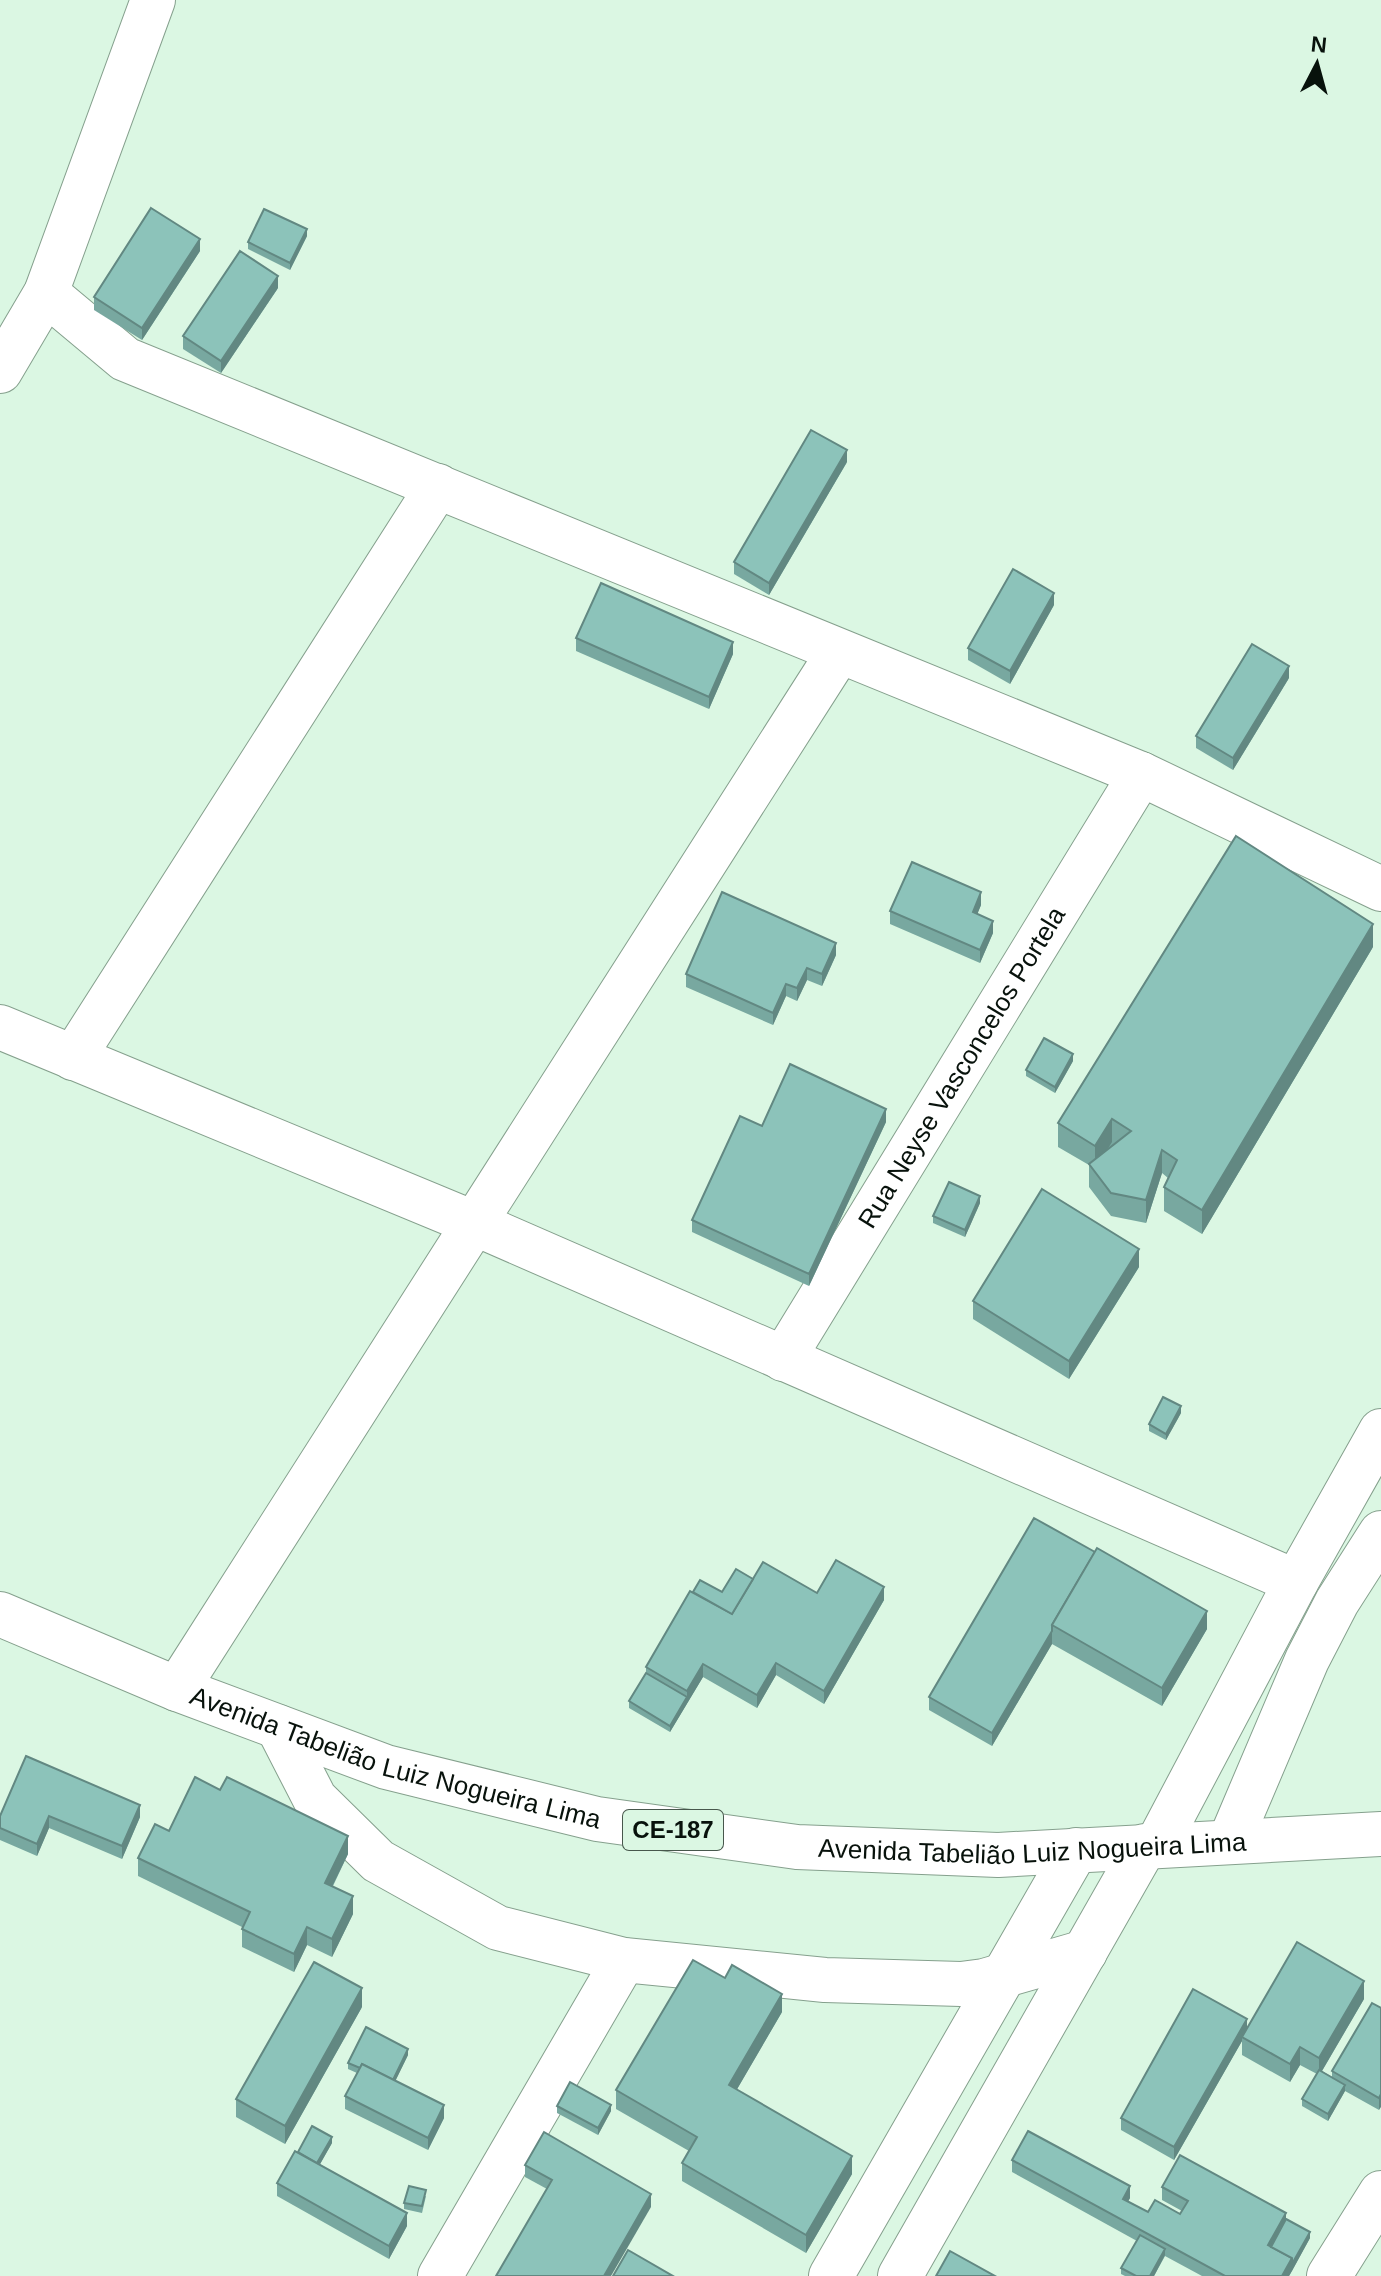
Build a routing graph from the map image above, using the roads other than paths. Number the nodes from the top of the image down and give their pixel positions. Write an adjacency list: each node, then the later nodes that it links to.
1 (153, 0): 2 (main road)
2 (46, 293): 3 (main road); 4 (main road)
3 (0, 371)
4 (438, 486): 5 (main road); 9 (main road)
5 (839, 652): 6 (main road); 10 (main road)
6 (1141, 774): 7 (main road); 11 (main road, Rua Neyse Vasconcelos Portela)
7 (1381, 889)
8 (0, 1027): 9 (main road)
9 (73, 1058): 10 (main road)
10 (476, 1224): 11 (main road); 16 (main road)
11 (783, 1359): 14 (main road)
12 (1381, 1431): 14 (main road)
13 (1381, 1533): 19 (main road)
14 (1296, 1582): 20 (main road)
15 (0, 1614): 16 (main road, Avenida Tabelião Luiz Nogueira Lima / CE-187)
16 (177, 1689): 17 (main road, Avenida Tabelião Luiz Nogueira Lima / CE-187)
17 (278, 1727): 21 (main road, Avenida Tabelião Luiz Nogueira Lima / CE-187); 23 (main road)
18 (1381, 1834): 19 (main road, Avenida Tabelião Luiz Nogueira Lima / CE-187)
19 (1230, 1841): 20 (main road, Avenida Tabelião Luiz Nogueira Lima / CE-187)
20 (1151, 1846): 21 (main road, Avenida Tabelião Luiz Nogueira Lima / CE-187); 22 (main road)
21 (1076, 1850): 24 (main road)
22 (1085, 1952): 24 (main road); 28 (main road)
23 (624, 1960): 24 (main road); 26 (main road)
24 (1006, 1973): 27 (main road)
25 (1381, 2193): 29 (main road)
26 (440, 2276)
27 (831, 2276)
28 (900, 2276)
29 (1329, 2276)

